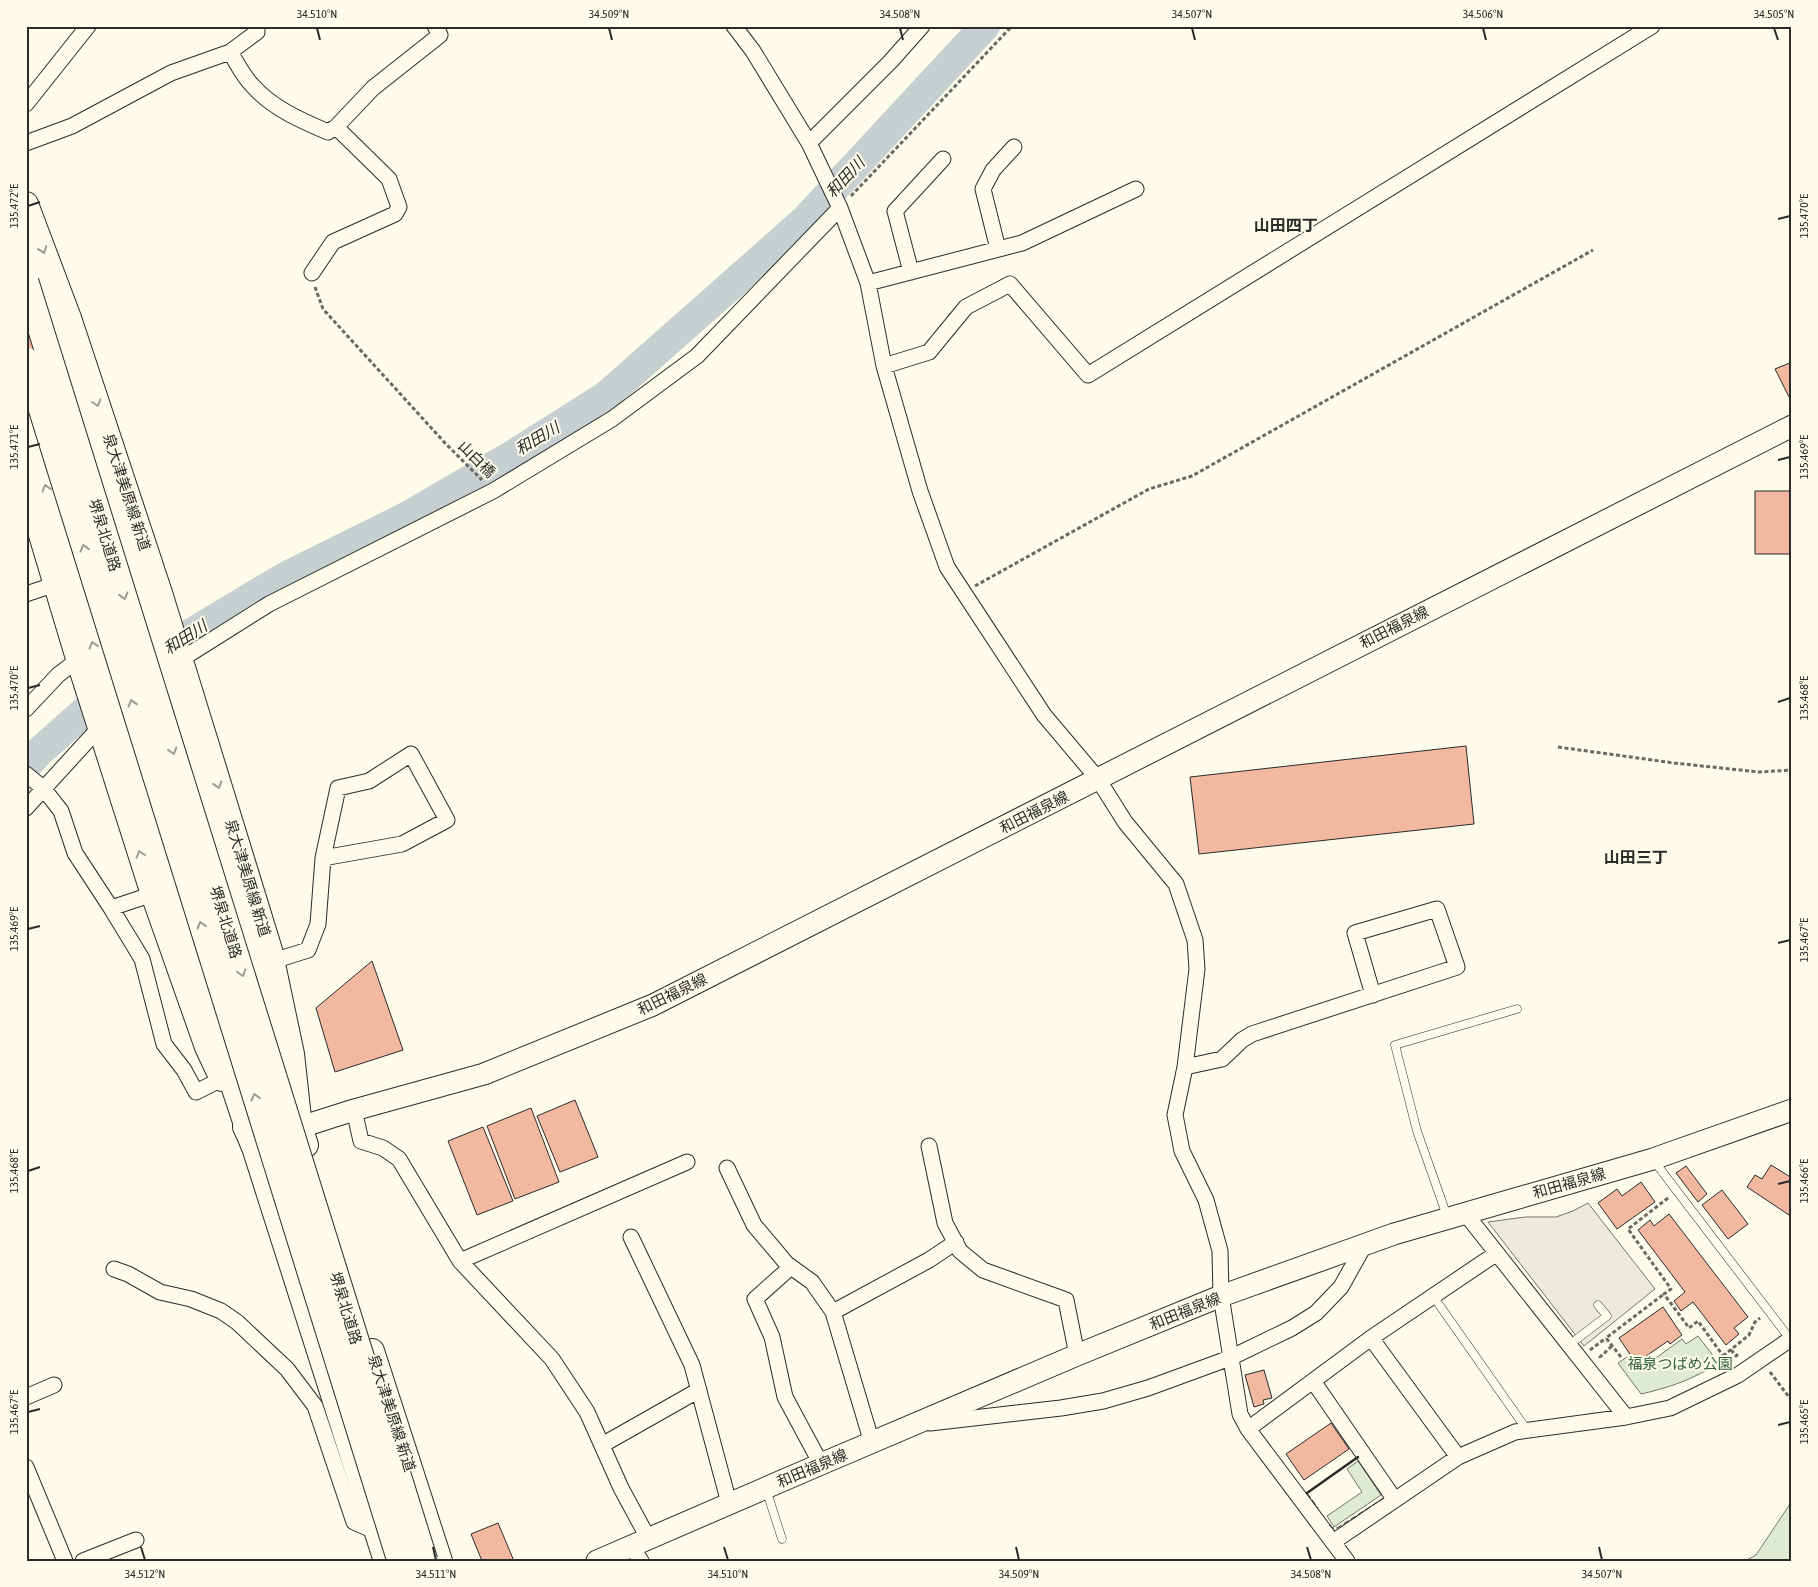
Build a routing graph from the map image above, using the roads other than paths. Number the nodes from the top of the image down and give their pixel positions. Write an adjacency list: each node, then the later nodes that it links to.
1 (88, 26): 8 (street)
2 (257, 26): 7 (street)
3 (435, 26): 9 (street)
4 (734, 26): 10 (street)
5 (922, 26): 10 (street)
6 (1652, 26): 24 (street)
7 (230, 52): 9 (street); 11 (street)
8 (26, 104)
9 (336, 127): 19 (street)
10 (808, 143): 15 (street)
11 (26, 144)
12 (1014, 147): 17 (street)
13 (943, 159): 20 (street)
14 (1136, 189): 17 (street)
15 (837, 203): 22 (street); 30 (street)
16 (26, 204): 30 (main road, 泉大津美原線 新道, one-way to 30)
17 (998, 249): 20 (street)
18 (26, 258): 41 (highway)
19 (312, 272)
20 (911, 272): 22 (street)
21 (26, 282): 96 (highway, 堺泉北道路, one-way to 96, bridge)
22 (868, 283): 24 (street)
23 (26, 360): 95 (highway, 堺泉北道路, one-way to 23, bridge)
24 (884, 366): 35 (street)
25 (26, 422): 49 (highway, one-way to 25)
26 (1792, 426): 35 (main road, 和田福泉線)
27 (26, 484): 28 (main road)
28 (56, 584): 29 (street); 31 (main road)
29 (26, 594)
30 (179, 657): 41 (main road, 泉大津美原線 新道, one-way to 41)
31 (79, 662): 32 (street); 33 (main road)
32 (26, 709)
33 (100, 727): 36 (street); 39 (main road, one-way to 33)
34 (26, 774): 36 (street)
35 (1098, 779): 44 (street); 46 (main road, 和田福泉線)
36 (43, 788): 37 (street); 40 (street)
37 (26, 808)
38 (322, 858): 38 (street); 41 (street)
39 (153, 894): 40 (street); 45 (main road)
40 (111, 908): 45 (street)
41 (264, 959): 48 (highway)
42 (1373, 995): 42 (street); 44 (street)
43 (1517, 1009): 54 (lane)
44 (1184, 1068): 62 (street)
45 (222, 1079): 49 (main road)
46 (354, 1110): 48 (main road, 和田福泉線); 59 (street)
47 (1792, 1110): 51 (main road, 和田福泉線)
48 (300, 1127): 49 (main road, 和田福泉線); 97 (main road, 泉大津美原線 新道)
49 (254, 1144): 87 (main road)
50 (929, 1146): 56 (street)
51 (1652, 1160): 54 (main road, 和田福泉線); 67 (lane)
52 (687, 1162): 59 (street)
53 (728, 1168): 60 (street)
54 (1456, 1215): 57 (main road, 和田福泉線); 58 (street)
55 (631, 1237): 73 (street)
56 (956, 1242): 65 (street); 69 (street)
57 (1365, 1244): 62 (main road, 和田福泉線); 70 (street)
58 (1497, 1253): 63 (street); 68 (street)
59 (460, 1261): 80 (street)
60 (791, 1266): 65 (street); 82 (street)
61 (114, 1269): 87 (street)
62 (1221, 1296): 69 (main road, 和田福泉線); 70 (street)
63 (1433, 1296): 66 (street); 78 (lane)
64 (1598, 1305): 68 (lane)
65 (833, 1312): 79 (street)
66 (1371, 1338): 71 (street); 81 (street)
67 (1791, 1338): 75 (street)
68 (1569, 1344): 75 (street)
69 (1077, 1355): 76 (main road, 和田福泉線)
70 (1230, 1358): 76 (street); 77 (street)
71 (1313, 1381): 77 (street); 85 (street)
72 (54, 1385): 74 (street)
73 (699, 1390): 80 (street); 86 (street)
74 (26, 1397)
75 (1626, 1417): 78 (street)
76 (914, 1425): 79 (main road, 和田福泉線)
77 (1248, 1428): 90 (street)
78 (1527, 1430): 81 (street)
79 (872, 1443): 82 (main road, 和田福泉線)
80 (602, 1445): 91 (street)
81 (1458, 1457): 85 (street)
82 (821, 1464): 84 (main road, 和田福泉線)
83 (26, 1467): 92 (street)
84 (765, 1488): 86 (main road, 和田福泉線); 88 (lane)
85 (1395, 1500): 90 (street)
86 (729, 1503): 91 (main road, 和田福泉線)
87 (377, 1532): 94 (main road)
88 (782, 1539)
89 (136, 1540): 93 (street)
90 (1333, 1542): 99 (street)
91 (640, 1548): 98 (main road, 和田福泉線)
92 (65, 1561)
93 (83, 1561)
94 (386, 1561)
95 (400, 1561)
96 (425, 1561)
97 (440, 1561)
98 (597, 1561)
99 (1347, 1561)

